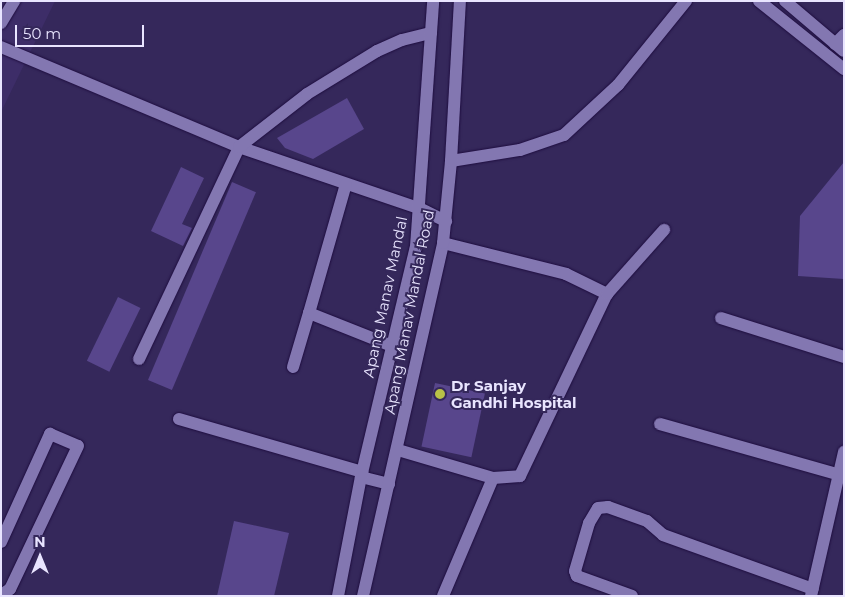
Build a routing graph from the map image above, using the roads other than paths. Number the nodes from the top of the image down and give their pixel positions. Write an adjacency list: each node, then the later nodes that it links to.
1 (14, 1): 7 (street)
2 (433, 1): 8 (street, Apang Manav Mandal)
3 (460, 1): 13 (street, Apang Manav Mandal Road)
4 (686, 1): 13 (street)
5 (759, 1): 11 (street)
6 (785, 1): 9 (street)
7 (1, 23)
8 (431, 33): 12 (street); 15 (street, Apang Manav Mandal)
9 (841, 43)
10 (1, 47): 12 (street)
11 (844, 70)
12 (239, 147): 14 (street); 24 (street)
13 (451, 161): 16 (street, Apang Manav Mandal Road)
14 (346, 184): 15 (street); 20 (street)
15 (421, 209): 16 (street); 22 (street, Apang Manav Mandal)
16 (446, 221): 18 (street, Apang Manav Mandal Road)
17 (664, 230): 19 (street)
18 (443, 243): 19 (street); 28 (street, Apang Manav Mandal Road)
19 (607, 294): 32 (street)
20 (308, 313): 22 (street); 25 (street)
21 (720, 318): 23 (street)
22 (392, 346): 30 (street, Apang Manav Mandal)
23 (844, 357)
24 (139, 359)
25 (294, 367)
26 (179, 419): 30 (street)
27 (660, 424): 31 (street)
28 (398, 450): 32 (street); 33 (street, Apang Manav Mandal Road)
29 (844, 452): 31 (street)
30 (362, 474): 33 (street); 37 (street, Apang Manav Mandal)
31 (837, 474): 35 (street)
32 (493, 478): 39 (street)
33 (389, 484): 38 (street, Apang Manav Mandal Road)
34 (1, 542): 36 (street)
35 (812, 592): 40 (street)
36 (1, 595)
37 (338, 596)
38 (362, 596)
39 (443, 596)
40 (632, 596)

